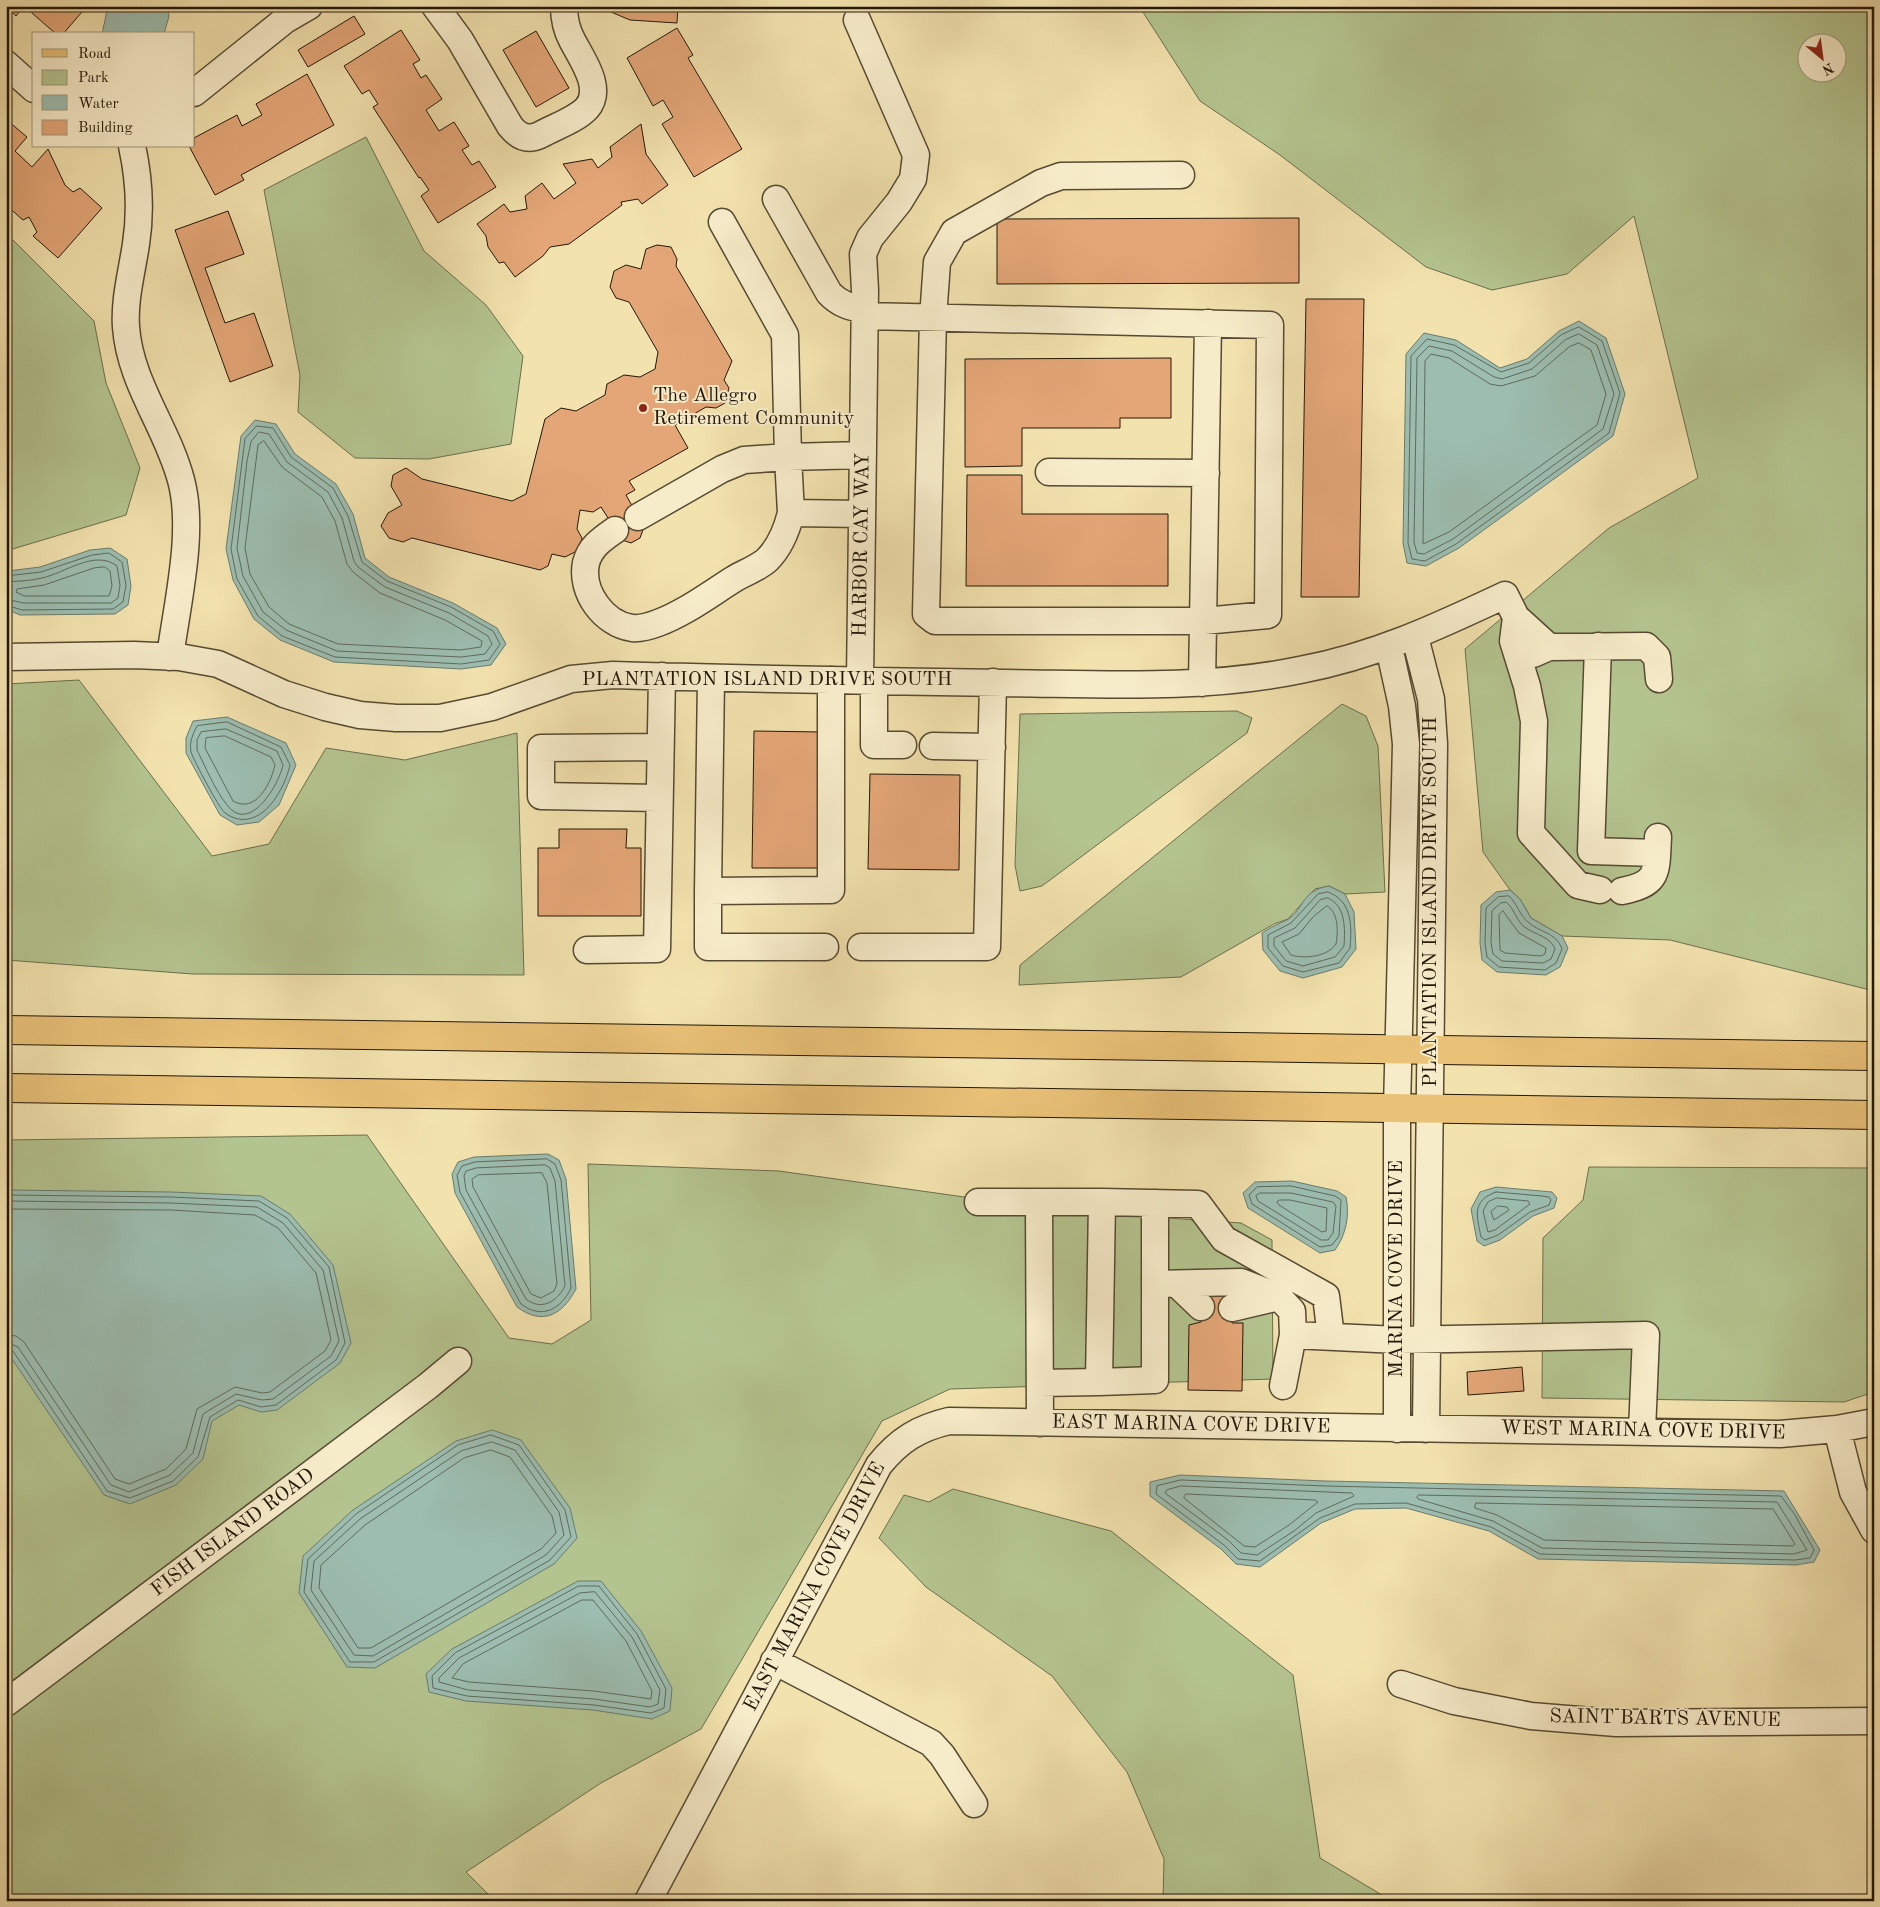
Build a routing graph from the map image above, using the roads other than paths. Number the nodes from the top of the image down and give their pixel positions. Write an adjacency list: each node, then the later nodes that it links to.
1 (309, 6): 7 (street)
2 (435, 6): 3 (street)
3 (564, 6)
4 (857, 20): 12 (street, HARBOR CAY WAY)
5 (6, 64): 6 (street)
6 (32, 88)
7 (195, 92)
8 (132, 148): 29 (street)
9 (1181, 175): 13 (street)
10 (776, 199): 12 (street)
11 (722, 222): 16 (street)
12 (865, 305): 13 (street); 15 (street, HARBOR CAY WAY)
13 (933, 318): 14 (street); 24 (street)
14 (1208, 324): 18 (street); 24 (street)
15 (863, 454): 16 (street); 20 (street, HARBOR CAY WAY)
16 (788, 457): 19 (street); 21 (street)
17 (1049, 472): 18 (street)
18 (1206, 473): 24 (street)
19 (791, 513): 20 (street); 22 (street)
20 (862, 514): 36 (street, HARBOR CAY WAY)
21 (638, 517)
22 (615, 530)
23 (1510, 606): 25 (street, PLANTATION ISLAND DRIVE SOUTH); 26 (street); 31 (street)
24 (1204, 621): 38 (street)
25 (1415, 637): 28 (street, PLANTATION ISLAND DRIVE SOUTH); 50 (street, PLANTATION ISLAND DRIVE SOUTH)
26 (1549, 646): 27 (street); 31 (street)
27 (1598, 646): 31 (street); 34 (street)
28 (1389, 647): 38 (street, PLANTATION ISLAND DRIVE SOUTH); 49 (street, PLANTATION ISLAND DRIVE SOUTH)
29 (170, 657): 30 (street, PLANTATION ISLAND DRIVE SOUTH); 32 (street, PLANTATION ISLAND DRIVE SOUTH)
30 (6, 658)
31 (1519, 661)
32 (662, 676): 33 (street, PLANTATION ISLAND DRIVE SOUTH); 41 (street)
33 (711, 678): 35 (street, PLANTATION ISLAND DRIVE SOUTH); 44 (street)
34 (1659, 679)
35 (831, 680): 36 (street, PLANTATION ISLAND DRIVE SOUTH); 44 (street)
36 (867, 681): 37 (street, PLANTATION ISLAND DRIVE SOUTH); 39 (street, HARBOR CAY WAY)
37 (993, 682): 38 (street, PLANTATION ISLAND DRIVE SOUTH); 42 (street)
38 (1202, 683)
39 (903, 746)
40 (933, 746): 42 (street)
41 (660, 747): 43 (street); 43 (street)
42 (992, 748): 46 (street)
43 (660, 798): 47 (street)
44 (708, 891): 45 (street)
45 (825, 947)
46 (861, 947)
47 (587, 950)
48 (6, 1030): 49 (main road)
49 (1399, 1050): 50 (main road); 53 (street, PLANTATION ISLAND DRIVE SOUTH)
50 (1430, 1050): 51 (main road); 54 (street, PLANTATION ISLAND DRIVE SOUTH)
51 (1874, 1056)
52 (6, 1088): 53 (main road)
53 (1397, 1109): 54 (main road); 66 (street, MARINA COVE DRIVE)
54 (1430, 1110): 55 (main road); 67 (street, MARINA COVE DRIVE)
55 (1874, 1115)
56 (978, 1202): 57 (street)
57 (1039, 1202): 58 (street); 70 (street)
58 (1102, 1202): 59 (street); 69 (street)
59 (1155, 1203): 60 (street); 65 (street)
60 (1166, 1284): 61 (street); 62 (street); 69 (street)
61 (1279, 1297): 63 (street); 64 (street)
62 (1201, 1307)
63 (1232, 1308)
64 (1293, 1335): 65 (street); 71 (street)
65 (1331, 1337): 66 (street)
66 (1398, 1340): 67 (street); 74 (street, MARINA COVE DRIVE)
67 (1427, 1340): 74 (street, MARINA COVE DRIVE); 76 (street)
68 (458, 1361): 80 (street, FISH ISLAND ROAD)
69 (1099, 1382): 70 (street)
70 (1040, 1383): 73 (street)
71 (1283, 1386)
72 (1874, 1422): 75 (street, WEST MARINA COVE DRIVE)
73 (1040, 1423): 74 (street, EAST MARINA COVE DRIVE); 78 (street, EAST MARINA COVE DRIVE)
74 (1412, 1429): 76 (street, WEST MARINA COVE DRIVE)
75 (1837, 1429): 76 (street, WEST MARINA COVE DRIVE); 77 (street)
76 (1642, 1432)
77 (1874, 1530)
78 (774, 1661): 82 (street); 83 (street, EAST MARINA COVE DRIVE)
79 (1401, 1684): 81 (street, SAINT BARTS AVENUE)
80 (6, 1703)
81 (1874, 1721)
82 (974, 1804)
83 (648, 1901)

